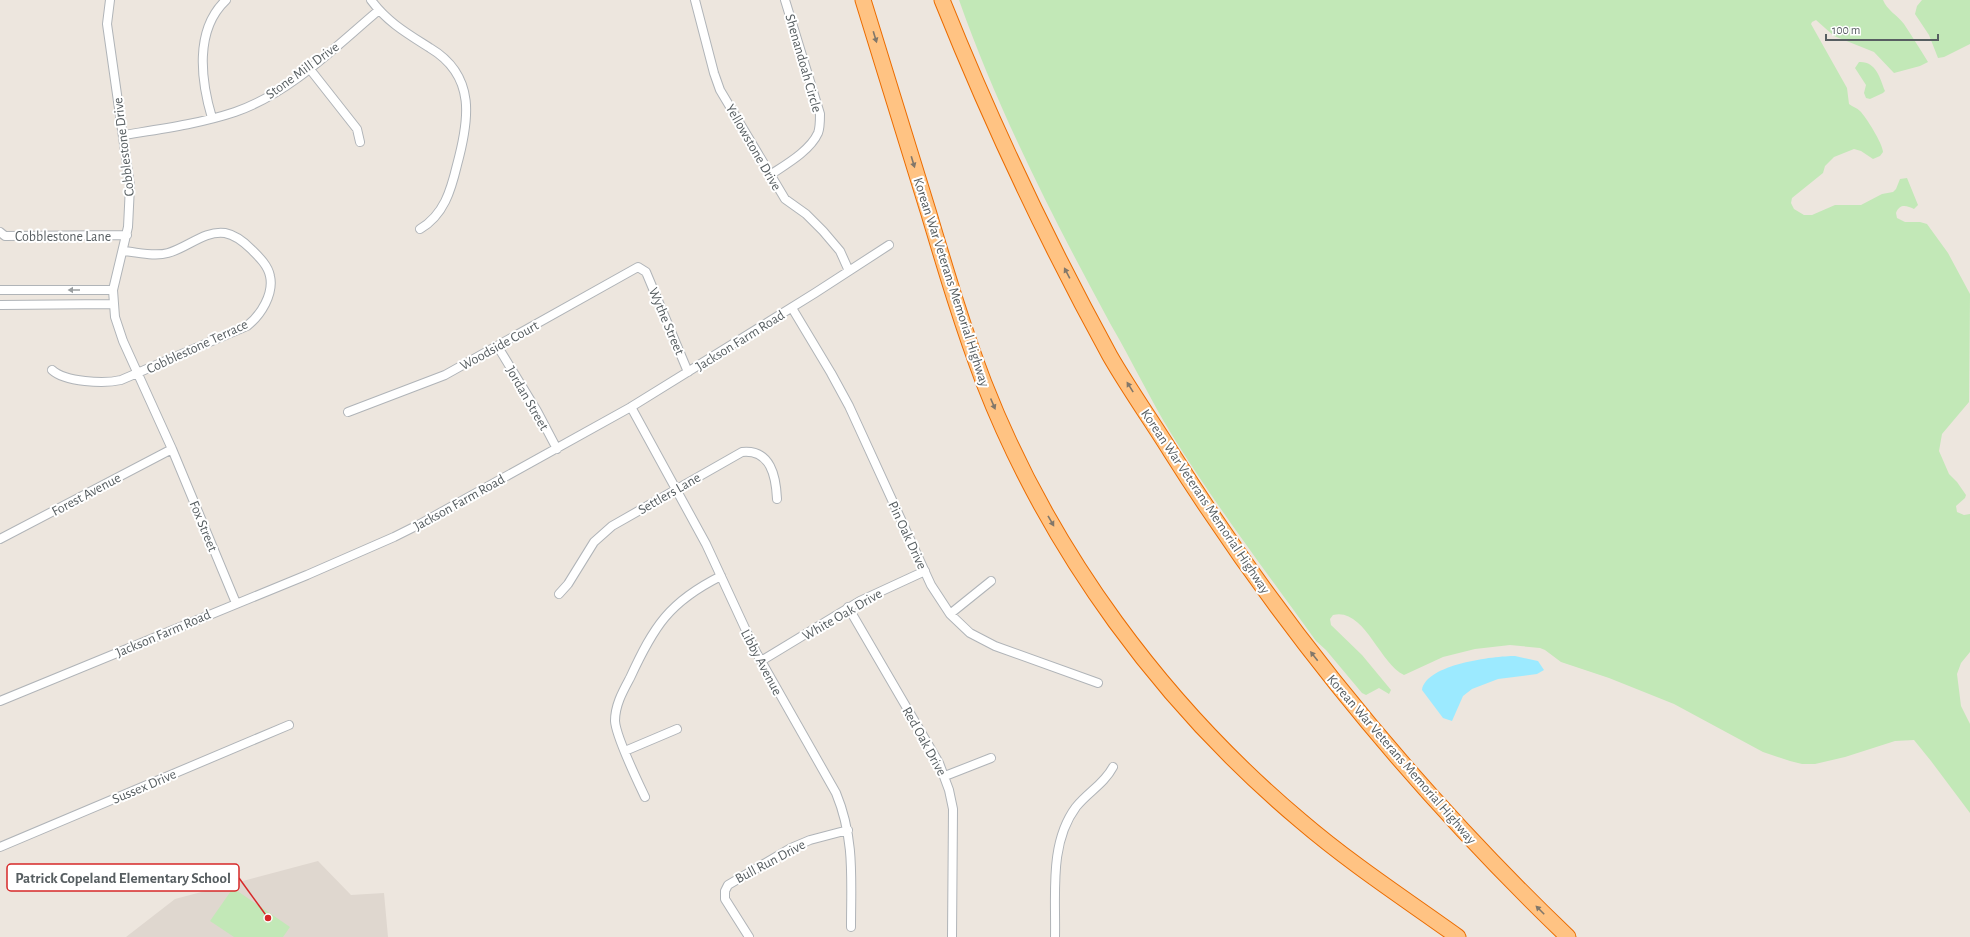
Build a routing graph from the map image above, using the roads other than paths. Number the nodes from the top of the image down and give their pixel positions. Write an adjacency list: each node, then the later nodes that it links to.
1 (110, 0): 11 (street, Cobblestone Drive)
2 (226, 0): 10 (street)
3 (372, 0): 8 (street)
4 (695, 0): 13 (street, Yellowstone Drive)
5 (785, 0): 13 (street, Shenandoah Circle)
6 (863, 0): 60 (highway, Korean War Veterans Memorial Highway, one-way to 60)
7 (942, 0): 61 (highway, Korean War Veterans Memorial Highway, one-way to 7)
8 (379, 10): 9 (street, Stone Mill Drive); 14 (street)
9 (309, 68): 10 (street, Stone Mill Drive); 12 (street)
10 (212, 118): 11 (street, Stone Mill Drive)
11 (124, 135): 16 (street, Cobblestone Drive)
12 (360, 142)
13 (770, 174): 20 (street, Yellowstone Drive)
14 (420, 229)
15 (0, 232): 16 (street, Cobblestone Lane)
16 (126, 235): 18 (street, Cobblestone Drive)
17 (889, 245): 20 (street, Jackson Farm Road)
18 (123, 251): 22 (street, Cobblestone Drive); 29 (street, Cobblestone Terrace)
19 (644, 270): 26 (street, Woodside Court); 28 (street, Wythe Street)
20 (849, 271): 25 (street, Jackson Farm Road)
21 (0, 290): 22 (street, one-way to 21)
22 (114, 290): 23 (street, Cobblestone Drive)
23 (113, 304): 24 (street); 29 (street, Cobblestone Drive)
24 (0, 305)
25 (792, 308): 28 (street, Jackson Farm Road); 37 (street, Pin Oak Drive)
26 (498, 347): 31 (street, Woodside Court); 33 (street, Jordan Street)
27 (52, 370): 29 (street, Cobblestone Terrace)
28 (688, 372): 30 (street, Jackson Farm Road)
29 (137, 374): 32 (street, Cobblestone Drive)
30 (631, 407): 33 (street, Jackson Farm Road); 34 (street, Libby Avenue)
31 (348, 412)
32 (172, 449): 36 (street, Forest Avenue); 41 (street, Fox Street)
33 (557, 449): 41 (street, Jackson Farm Road)
34 (677, 489): 35 (street, Settlers Lane); 38 (street, Libby Avenue); 40 (street, Settlers Lane)
35 (777, 499)
36 (0, 539)
37 (925, 571): 42 (street, White Oak Drive); 43 (street, Pin Oak Drive)
38 (720, 576): 44 (street, Libby Avenue); 49 (street)
39 (991, 581): 43 (street)
40 (559, 594)
41 (236, 603): 46 (street, Jackson Farm Road)
42 (848, 608): 44 (street, White Oak Drive); 52 (street, Red Oak Drive)
43 (950, 614): 45 (street, Pin Oak Drive)
44 (761, 661): 54 (street, Libby Avenue)
45 (1098, 683)
46 (0, 701)
47 (289, 725): 55 (street, Sussex Drive)
48 (678, 729): 49 (street)
49 (625, 751): 53 (street)
50 (991, 758): 52 (street)
51 (1113, 767): 59 (street)
52 (945, 776): 58 (street, Red Oak Drive)
53 (645, 797)
54 (848, 830): 56 (street, Libby Avenue); 57 (street, Bull Run Drive)
55 (0, 847)
56 (851, 928)
57 (749, 937)
58 (952, 937)
59 (1055, 937)
60 (1458, 937)
61 (1568, 937)

